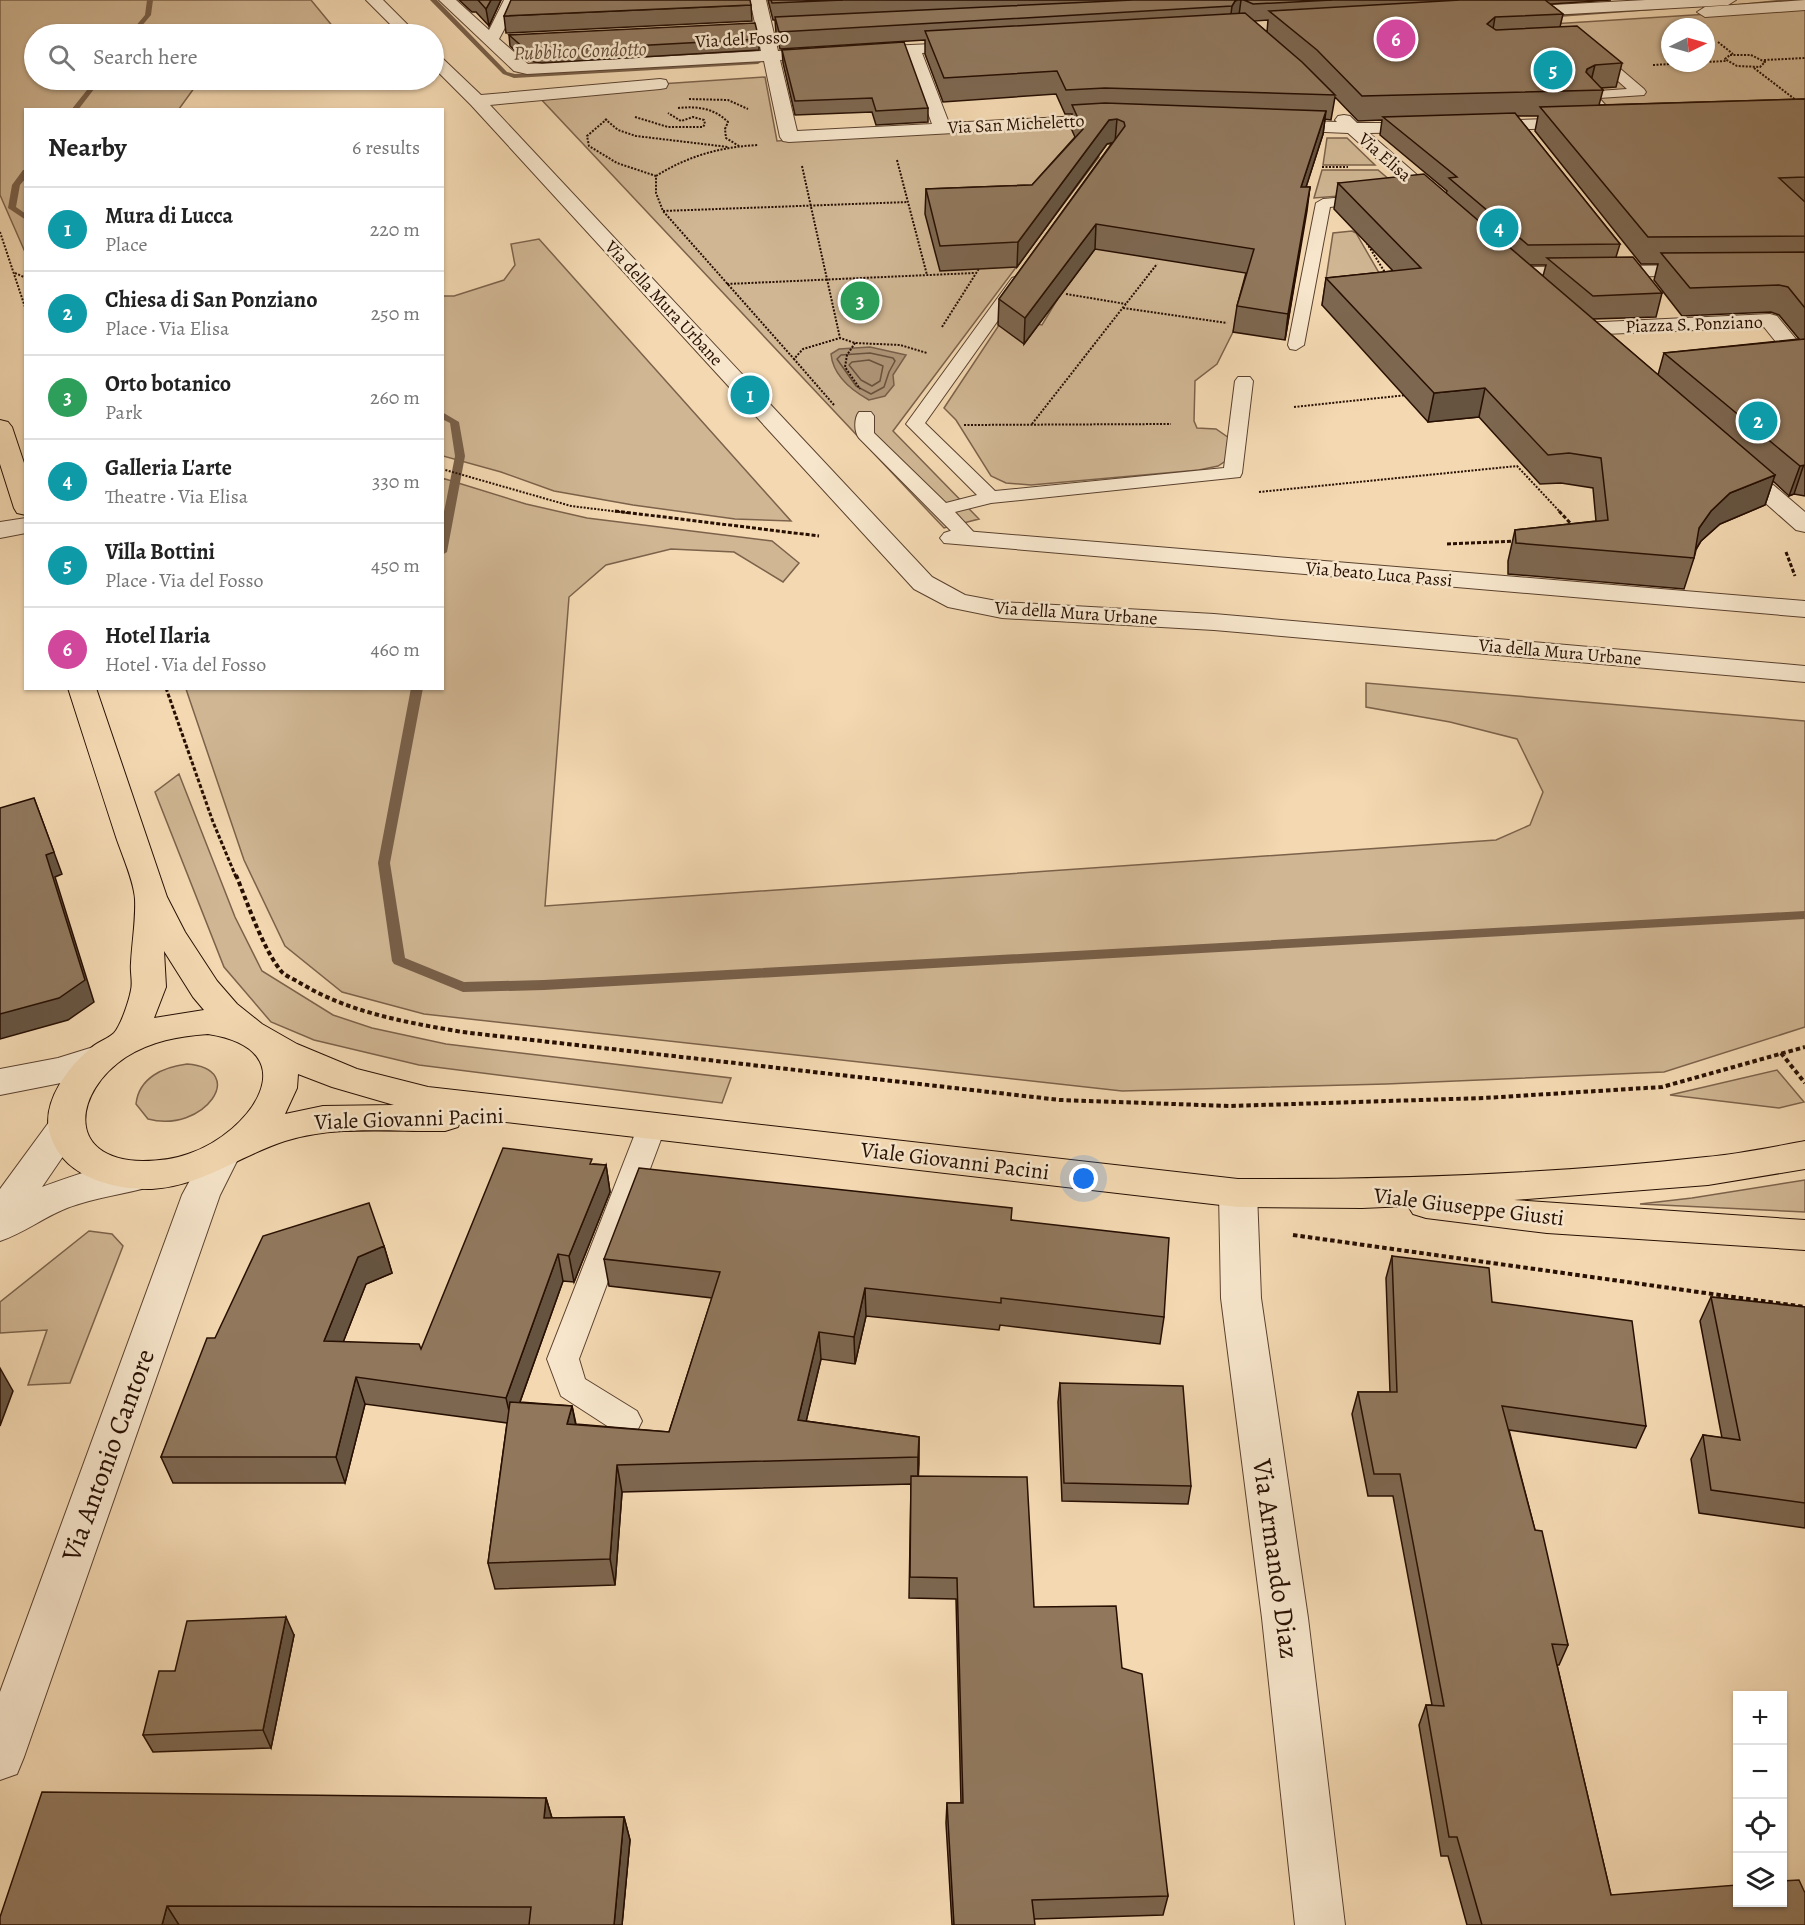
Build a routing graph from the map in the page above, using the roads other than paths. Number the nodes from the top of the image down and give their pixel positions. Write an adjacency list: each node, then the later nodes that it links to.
1 (374, 0): 8 (street)
2 (447, 0): 11 (street, Via del Fosso)
3 (512, 0): 11 (street)
4 (758, 0): 17 (street)
5 (1704, 0): 7 (street); 7 (street)
6 (1805, 5): 7 (street)
7 (1723, 6)
8 (399, 24)
9 (905, 29): 15 (street)
10 (514, 39): 11 (street)
11 (491, 40): 16 (street, Via del Fosso)
12 (657, 42): 16 (street)
13 (1581, 42): 24 (lane)
14 (985, 49): 15 (street, Via del Fosso)
15 (914, 53): 17 (street, Via del Fosso); 29 (street)
16 (660, 63): 17 (street, Via del Fosso)
17 (772, 63): 19 (street); 29 (street, Via San Micheletto)
18 (444, 68): 21 (street, Via della Mura Urbane)
19 (752, 75)
20 (672, 83): 21 (street)
21 (477, 101): 61 (street, Via della Mura Urbane)
22 (1329, 105): 30 (street, Via Elisa)
23 (1138, 119): 29 (street, Via San Micheletto)
24 (1614, 121): 26 (street)
25 (1258, 124): 30 (street)
26 (1518, 125): 27 (street); 31 (street)
27 (1462, 126)
28 (1440, 127): 30 (street)
29 (942, 128)
30 (1352, 128): 32 (street, Via Elisa)
31 (1533, 143)
32 (1427, 193): 33 (lane); 35 (street, Via Elisa)
33 (1404, 195)
34 (1380, 198): 46 (lane)
35 (1452, 215)
36 (1620, 253): 40 (street)
37 (1502, 259): 41 (street)
38 (1725, 270): 40 (street)
39 (1025, 271): 53 (lane)
40 (1634, 271): 41 (street); 42 (street)
41 (1519, 273): 43 (street)
42 (1648, 289)
43 (1542, 294)
44 (1661, 306): 45 (street)
45 (1675, 324): 47 (street, Piazza S. Ponziano); 48 (street, Piazza S. Ponziano)
46 (1296, 345)
47 (1606, 351)
48 (1758, 361)
49 (1244, 381): 53 (lane)
50 (865, 416): 55 (lane)
51 (0, 427): 54 (main road)
52 (1721, 452): 57 (street)
53 (990, 497): 55 (lane)
54 (24, 502)
55 (942, 510): 59 (lane)
56 (24, 525): 58 (street)
57 (1805, 525)
58 (0, 530)
59 (962, 538): 60 (street, Via beato Luca Passi)
60 (1805, 609)
61 (1805, 674)
62 (83, 690): 63 (main road)
63 (151, 897): 64 (main road); 65 (main road)
64 (260, 1038): 65 (main road); 67 (main road, Viale Giovanni Pacini); 70 (main road)
65 (115, 1048): 66 (street); 69 (main road)
66 (0, 1082)
67 (549, 1115): 68 (main road, Viale Giovanni Pacini); 70 (main road, Viale Giovanni Pacini)
68 (652, 1126): 74 (main road, Viale Giovanni Pacini); 78 (lane)
69 (65, 1128): 72 (main road); 75 (street)
70 (230, 1150): 72 (main road); 79 (street, Via Antonio Cantore)
71 (1805, 1155): 73 (main road, Viale Giuseppe Giusti)
72 (144, 1175): 76 (street)
73 (1362, 1194): 74 (main road, Viale Giovanni Pacini); 77 (main road, Viale Giuseppe Giusti)
74 (1238, 1210): 80 (street, Via Armando Diaz)
75 (0, 1217)
76 (0, 1226)
77 (1805, 1235)
78 (626, 1421)
79 (0, 1757)
80 (1320, 1925)

